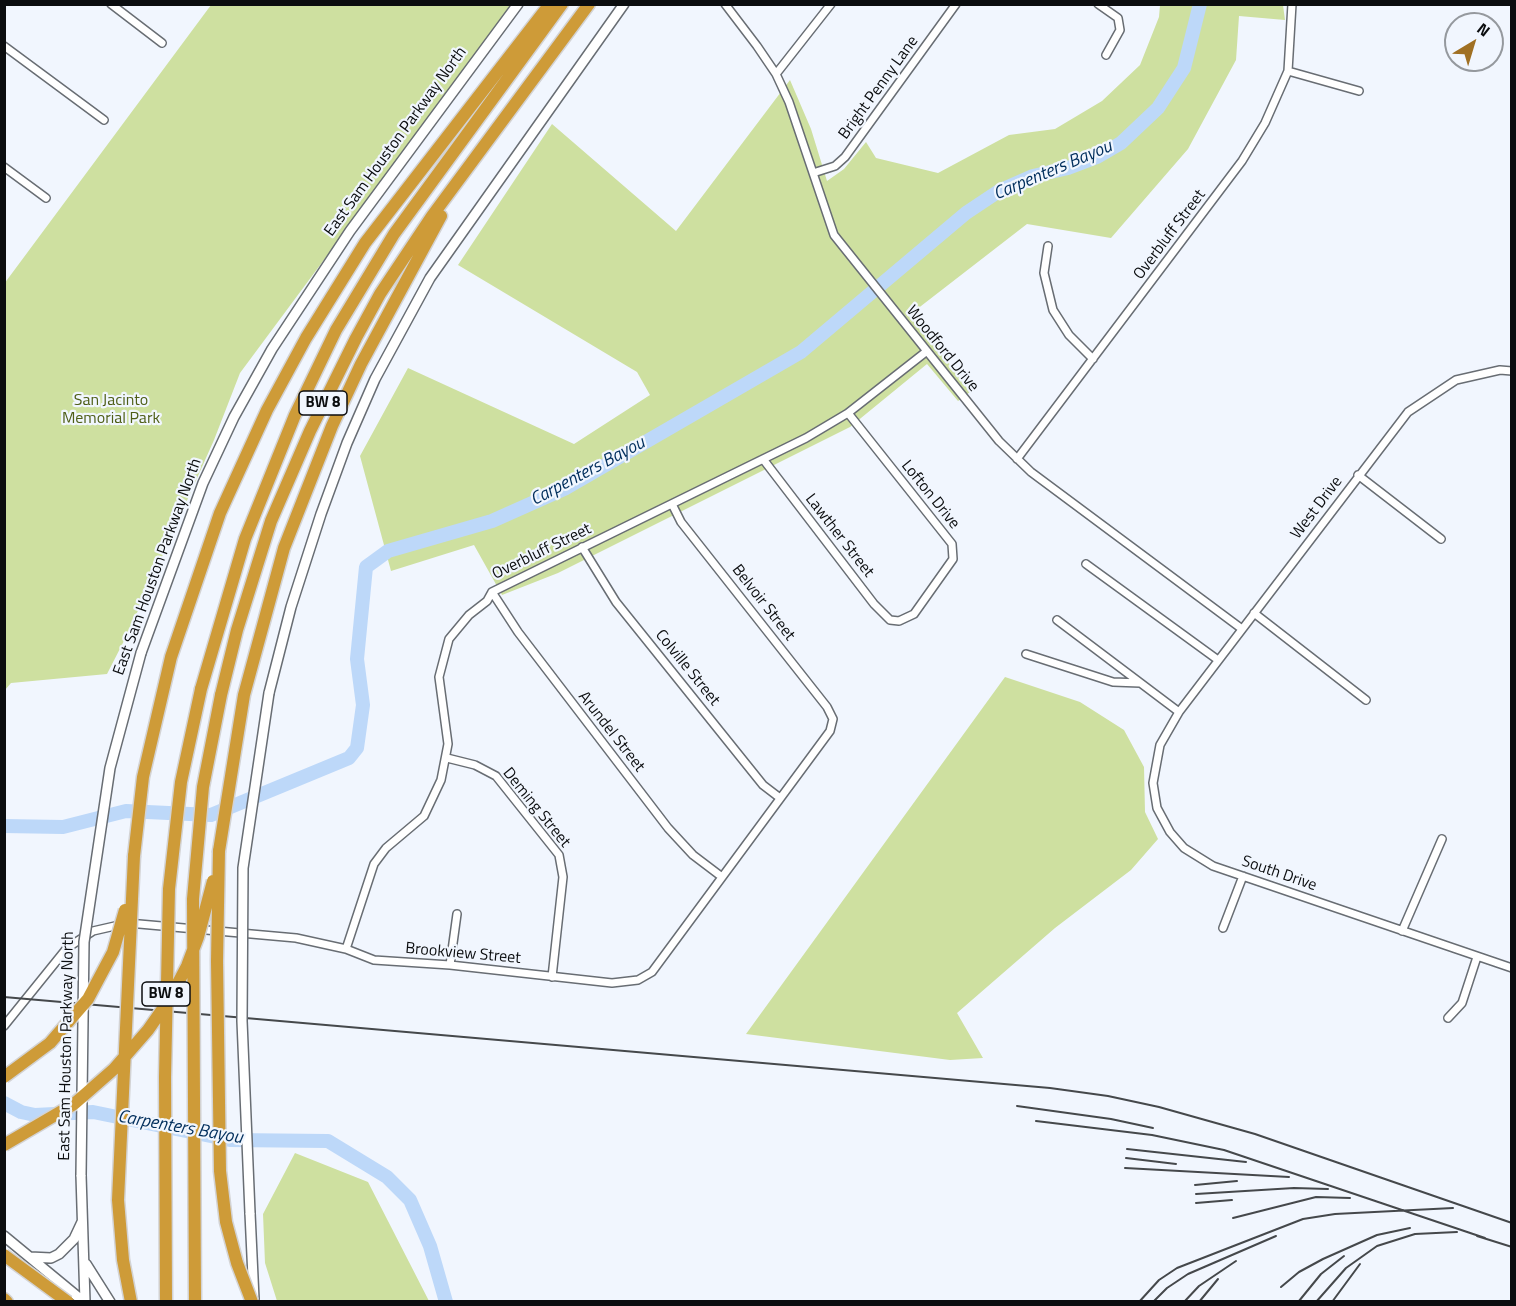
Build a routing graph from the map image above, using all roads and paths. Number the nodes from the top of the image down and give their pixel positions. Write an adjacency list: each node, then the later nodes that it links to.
1 (111, 4): 12 (street)
2 (518, 4): 65 (main road, East Sam Houston Parkway North, bridge)
3 (550, 4): 50 (highway)
4 (562, 4): 76 (highway, BW 8, bridge)
5 (589, 4): 19 (highway, BW 8)
6 (624, 4): 78 (main road, BW 8, bridge)
7 (725, 4): 16 (street, Woodford Drive)
8 (831, 4): 16 (street)
9 (956, 4): 21 (street, Bright Penny Lane)
10 (1098, 4): 14 (street)
11 (1292, 4): 15 (street, Overbluff Street)
12 (162, 43)
13 (4, 46): 18 (street)
14 (1106, 55)
15 (1288, 71): 17 (street); 25 (street, Overbluff Street)
16 (776, 75): 21 (street, Woodford Drive)
17 (1359, 91)
18 (104, 120)
19 (487, 141): 49 (highway); 77 (highway, BW 8, bridge)
20 (4, 167): 22 (street)
21 (813, 173): 24 (street, Woodford Drive)
22 (46, 198)
23 (1048, 246): 25 (street)
24 (927, 351): 27 (street, Overbluff Street); 29 (street, Woodford Drive)
25 (1093, 359): 29 (street, Overbluff Street)
26 (1512, 370): 30 (street, West Drive)
27 (848, 413): 28 (street, Overbluff Street); 38 (street, Lofton Drive)
28 (763, 459): 31 (street, Overbluff Street); 38 (street, Lawther Street)
29 (1017, 459): 39 (street, Woodford Drive)
30 (1358, 475): 32 (street); 36 (street, West Drive)
31 (672, 504): 33 (street, Overbluff Street); 45 (street, Belvoir Street)
32 (1441, 539)
33 (582, 547): 35 (street, Overbluff Street); 47 (street, Colville Street)
34 (1086, 564): 41 (street)
35 (492, 592): 46 (street, Overbluff Street); 52 (street, Arundel Street)
36 (1254, 613): 39 (street, West Drive); 43 (street)
37 (1058, 620): 42 (street)
38 (899, 621)
39 (1242, 629): 41 (street, West Drive)
40 (1026, 654): 42 (street)
41 (1218, 660): 44 (street, West Drive)
42 (1140, 684): 44 (street)
43 (1366, 700)
44 (1179, 712): 51 (street, South Drive)
45 (833, 719): 47 (street, Brookview Street)
46 (447, 758): 56 (street, Overbluff Street); 60 (street, Deming Street)
47 (780, 798): 52 (street, Brookview Street)
48 (1442, 839): 55 (street)
49 (219, 851): 64 (highway, bridge); 78 (highway, bridge)
50 (134, 856): 63 (highway, bridge); 75 (highway, bridge)
51 (1243, 876): 54 (street); 55 (street, South Drive)
52 (722, 877): 60 (street, Brookview Street)
53 (457, 914): 58 (street)
54 (1223, 928)
55 (1402, 931): 57 (street, South Drive)
56 (346, 949): 58 (street, Brookview Street); 62 (street, Brookview Street)
57 (1477, 957): 59 (street, South Drive); 61 (street)
58 (450, 965): 60 (street, Brookview Street)
59 (1512, 968)
60 (552, 977)
61 (1448, 1018)
62 (4, 1026)
63 (4, 1077)
64 (4, 1145)
65 (83, 1220): 68 (main road); 69 (main road, East Sam Houston Parkway North)
66 (4, 1236): 68 (main road)
67 (4, 1255): 72 (highway, bridge)
68 (30, 1257): 70 (main road)
69 (85, 1262): 73 (main road, East Sam Houston Parkway North); 74 (main road)
70 (51, 1274): 71 (main road); 73 (main road)
71 (62, 1302)
72 (68, 1302)
73 (85, 1302)
74 (110, 1302)
75 (132, 1302)
76 (166, 1302)
77 (195, 1302)
78 (253, 1302)

